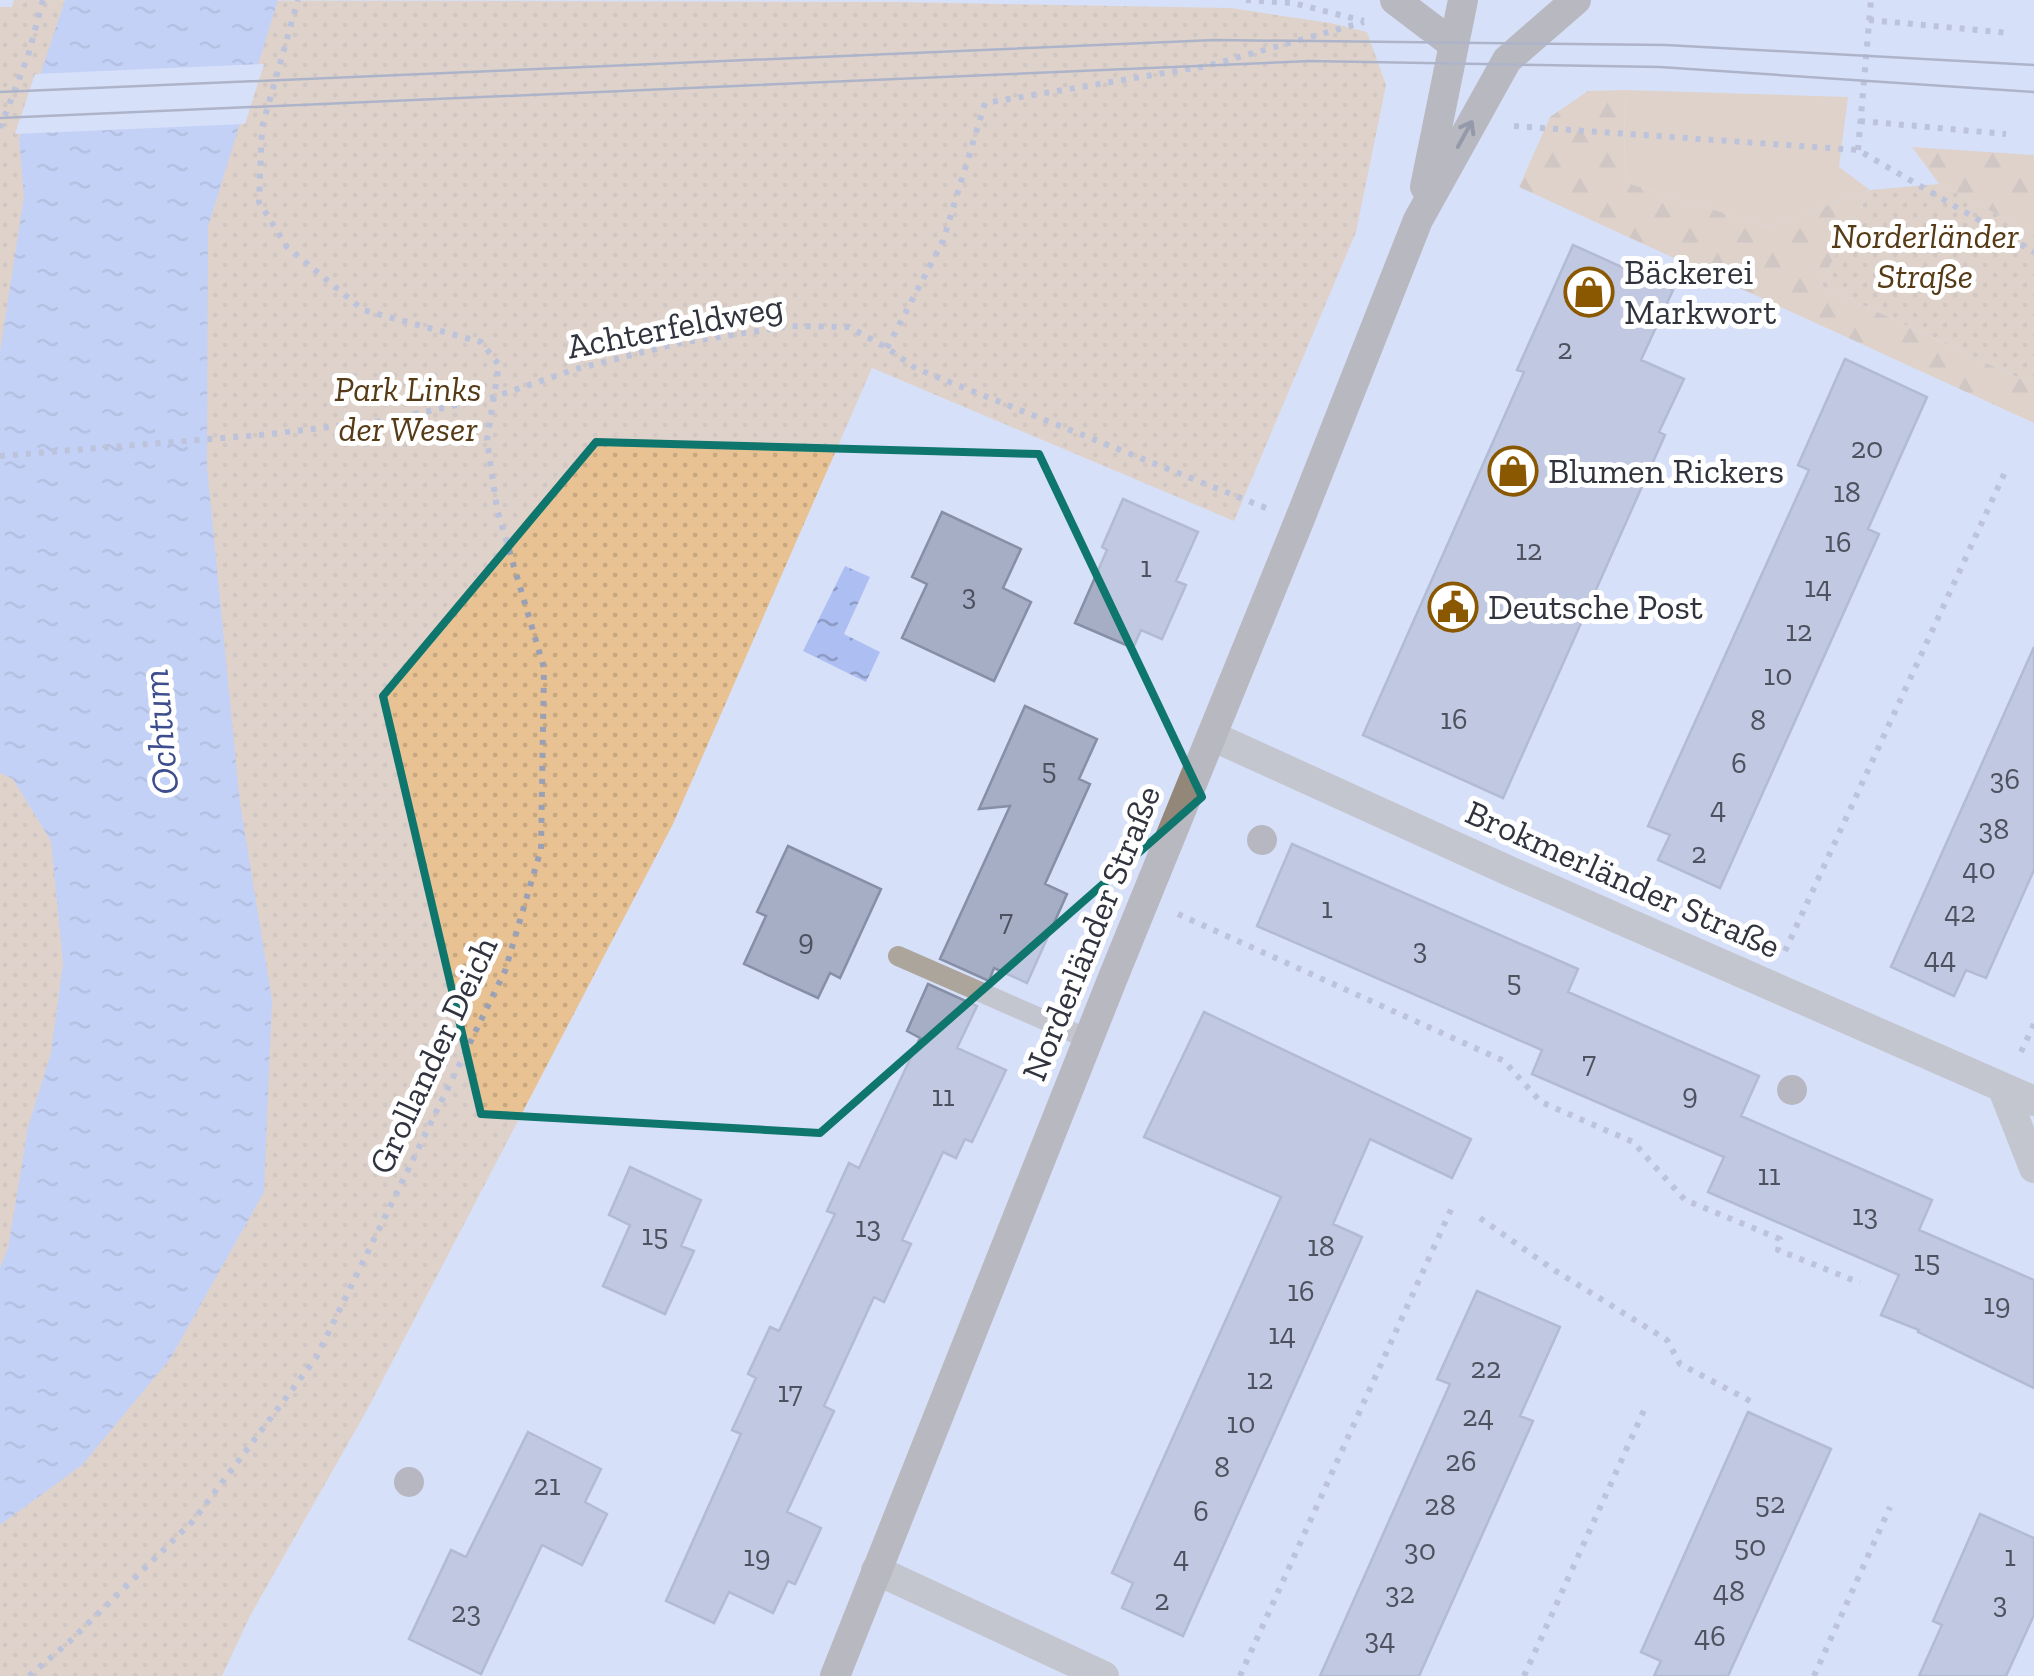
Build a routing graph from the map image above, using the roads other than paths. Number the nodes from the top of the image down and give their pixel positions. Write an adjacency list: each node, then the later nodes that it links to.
1 (1395, 0): 4 (street)
2 (1463, 0): 4 (street, Norderländer Straße)
3 (1576, 0): 5 (street, Norderländer Straße, one-way to 3)
4 (1454, 44): 5 (street, Norderländer Straße)
5 (1418, 220): 6 (street, Norderländer Straße)
6 (1212, 736): 8 (street, Norderländer Straße); 9 (street, Brokmerländer Straße)
7 (898, 956): 8 (lane)
8 (1088, 1038): 12 (street, Norderländer Straße)
9 (2003, 1089): 10 (street, Brokmerländer Straße); 11 (street)
10 (2034, 1100)
11 (2034, 1168)
12 (876, 1570): 13 (street, Norderländer Straße); 14 (street)
13 (834, 1676)
14 (1104, 1676)

